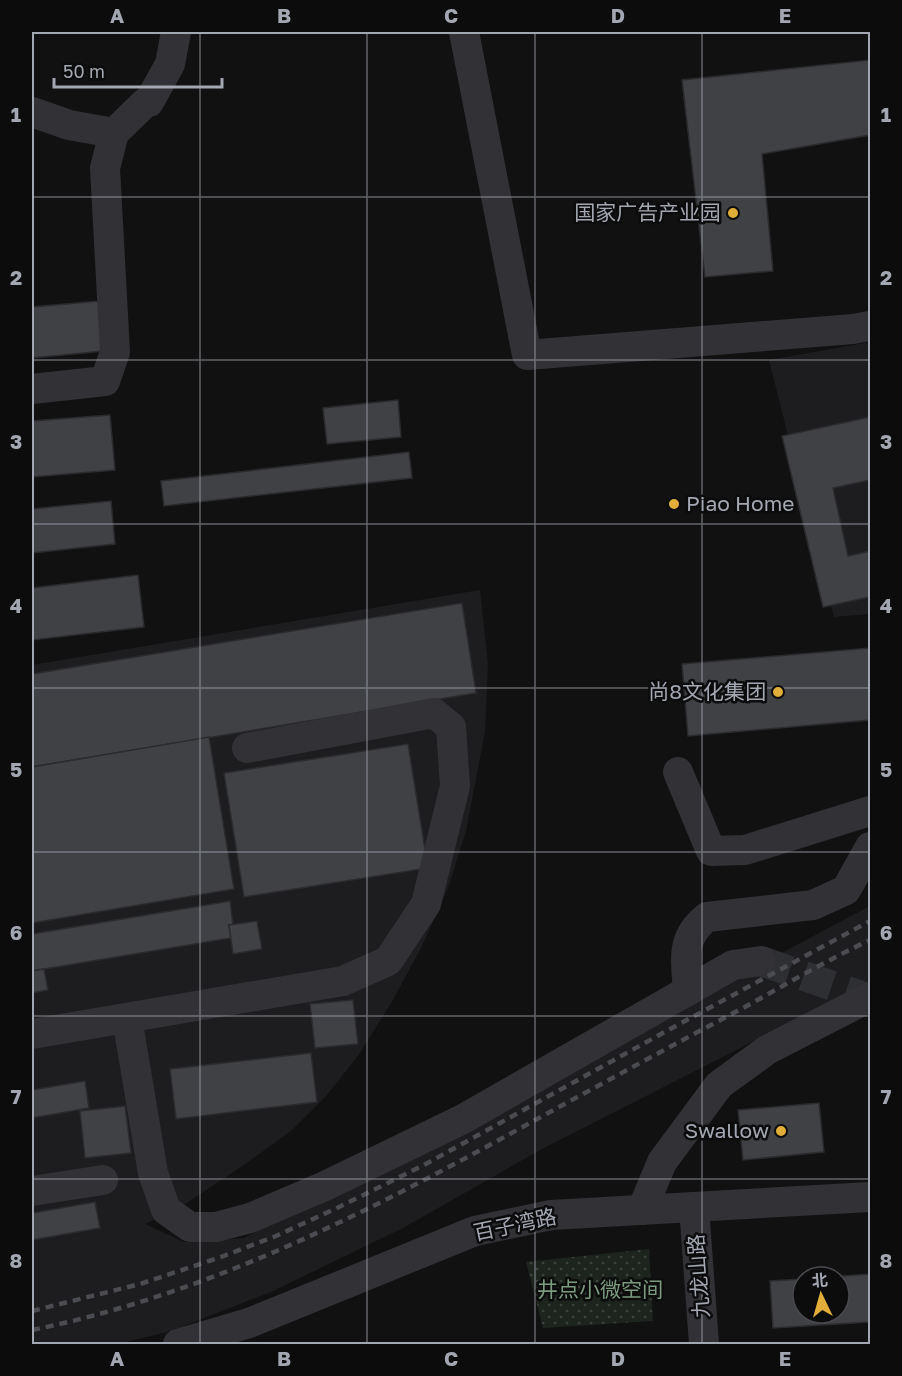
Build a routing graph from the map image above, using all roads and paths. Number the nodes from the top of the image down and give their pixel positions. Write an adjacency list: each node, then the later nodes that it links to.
1 (176, 32): 4 (street)
2 (464, 32): 5 (street)
3 (32, 112): 4 (street)
4 (114, 133): 6 (street)
5 (870, 326)
6 (32, 389)
7 (247, 748): 14 (street)
8 (678, 772): 9 (street)
9 (870, 811)
10 (870, 847): 12 (street)
11 (761, 961): 12 (street)
12 (688, 991): 14 (street)
13 (870, 998): 20 (street)
14 (127, 1018): 15 (street)
15 (32, 1034)
16 (103, 1180): 17 (street)
17 (32, 1191)
18 (870, 1197): 19 (street, 百子湾路)
19 (694, 1207): 20 (street, 百子湾路); 22 (street, 九龙山路)
20 (642, 1210): 21 (street, 百子湾路)
21 (178, 1344)
22 (704, 1344)

